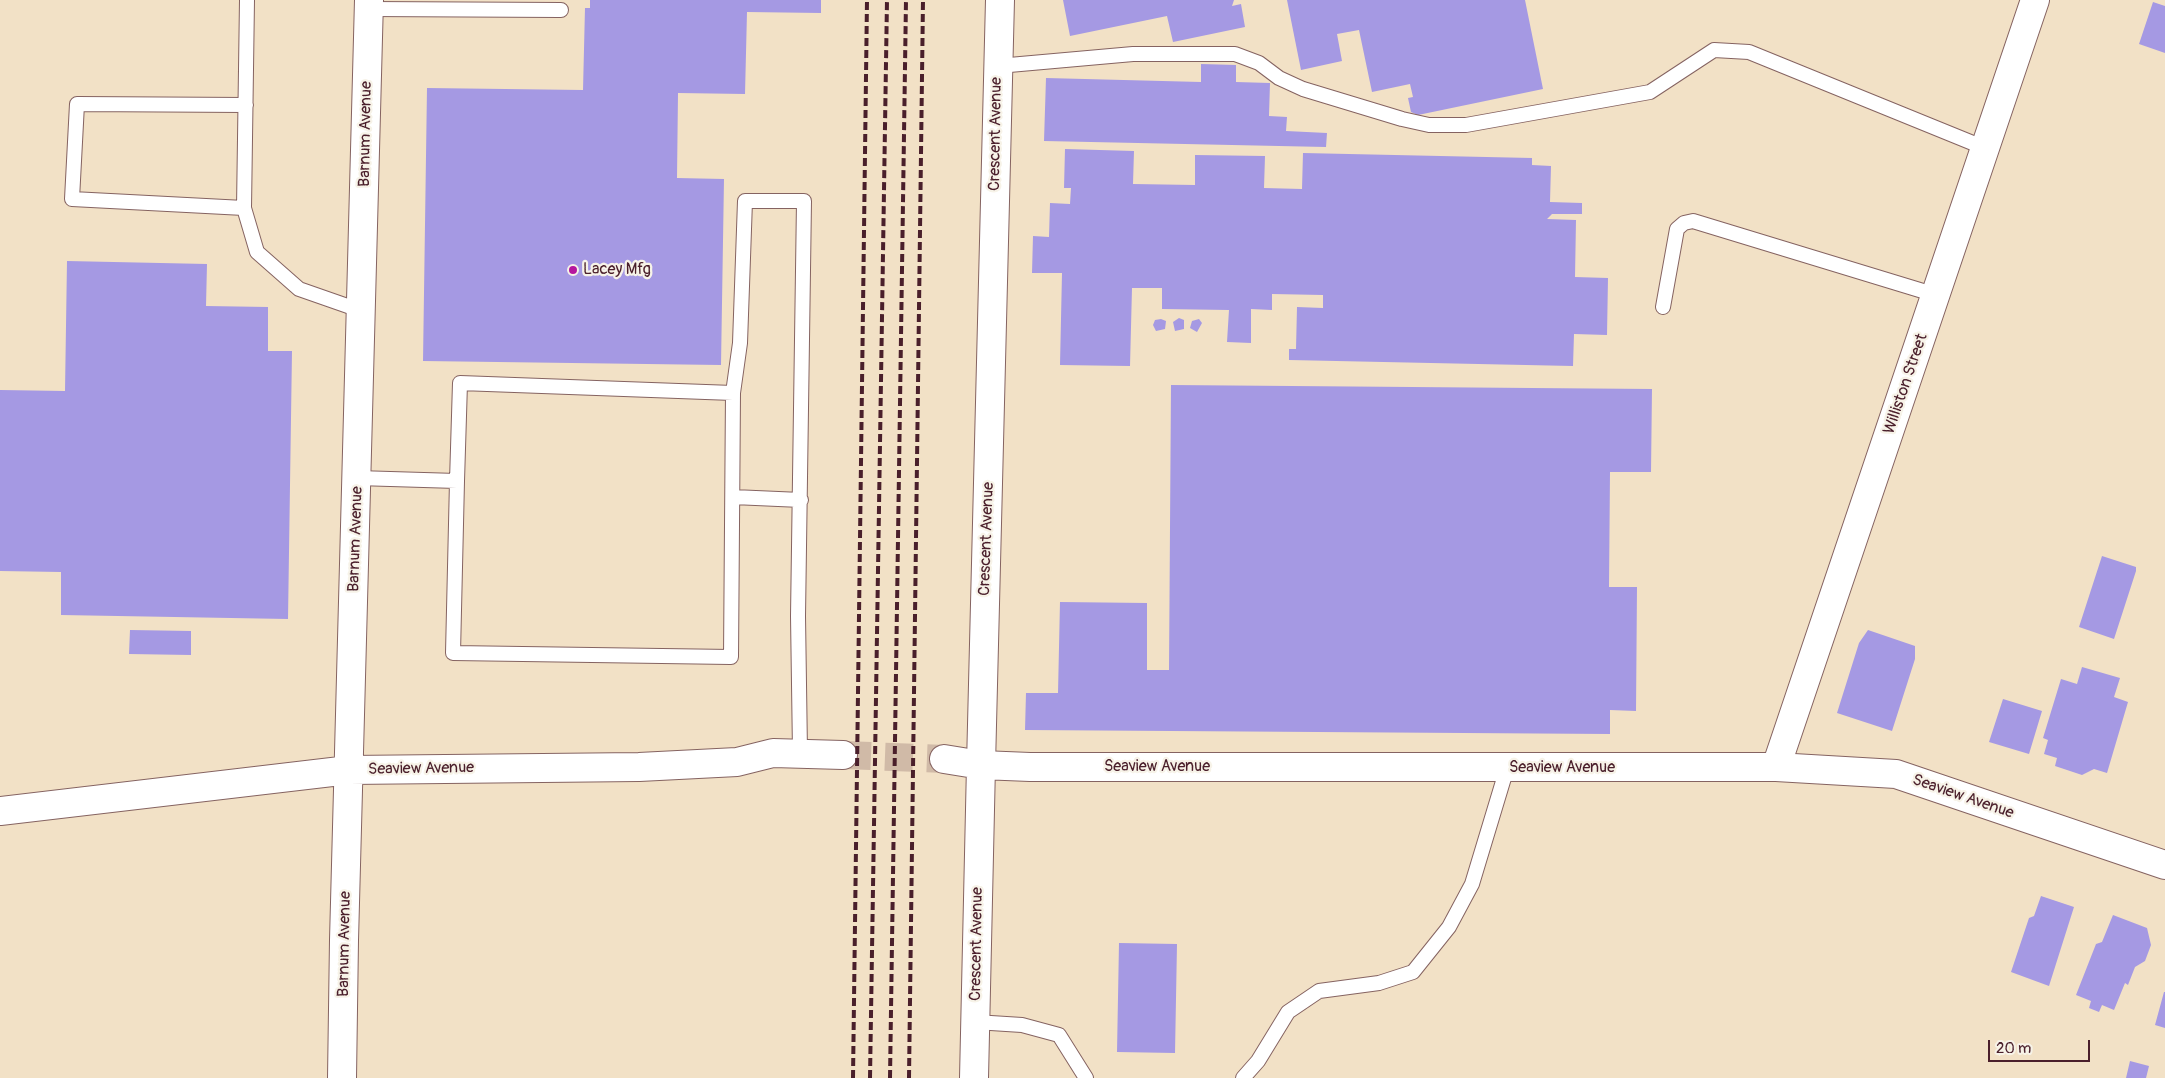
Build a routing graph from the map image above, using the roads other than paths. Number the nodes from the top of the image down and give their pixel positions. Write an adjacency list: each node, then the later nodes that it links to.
1 (247, 0): 7 (lane)
2 (1000, 0): 6 (main road, Crescent Avenue)
3 (2035, 0): 8 (main road, Williston Street)
4 (369, 5): 5 (lane); 12 (main road, Barnum Avenue)
5 (561, 10)
6 (998, 66): 8 (lane); 21 (main road, Crescent Avenue)
7 (246, 104): 9 (lane); 9 (lane)
8 (1985, 148): 10 (main road, Williston Street)
9 (244, 208): 12 (lane)
10 (1936, 295): 11 (lane); 22 (main road, Williston Street)
11 (1663, 307)
12 (362, 311): 14 (main road, Barnum Avenue)
13 (733, 393): 15 (lane); 16 (lane); 17 (lane)
14 (357, 478): 15 (lane); 24 (main road, Barnum Avenue)
15 (458, 481): 16 (lane)
16 (732, 497): 17 (lane)
17 (801, 500): 18 (lane)
18 (800, 752): 19 (main road, Seaview Avenue); 24 (main road, Seaview Avenue)
19 (843, 755)
20 (944, 759): 21 (main road, Seaview Avenue)
21 (981, 765): 23 (main road, Seaview Avenue); 27 (main road, Crescent Avenue)
22 (1776, 767): 23 (main road, Seaview Avenue); 26 (main road, Seaview Avenue)
23 (1507, 768): 31 (lane)
24 (350, 770): 25 (main road, Seaview Avenue); 28 (main road, Barnum Avenue)
25 (0, 811)
26 (2165, 865)
27 (975, 1022): 29 (main road, Crescent Avenue); 30 (lane)
28 (342, 1078)
29 (974, 1078)
30 (1086, 1078)
31 (1243, 1078)

